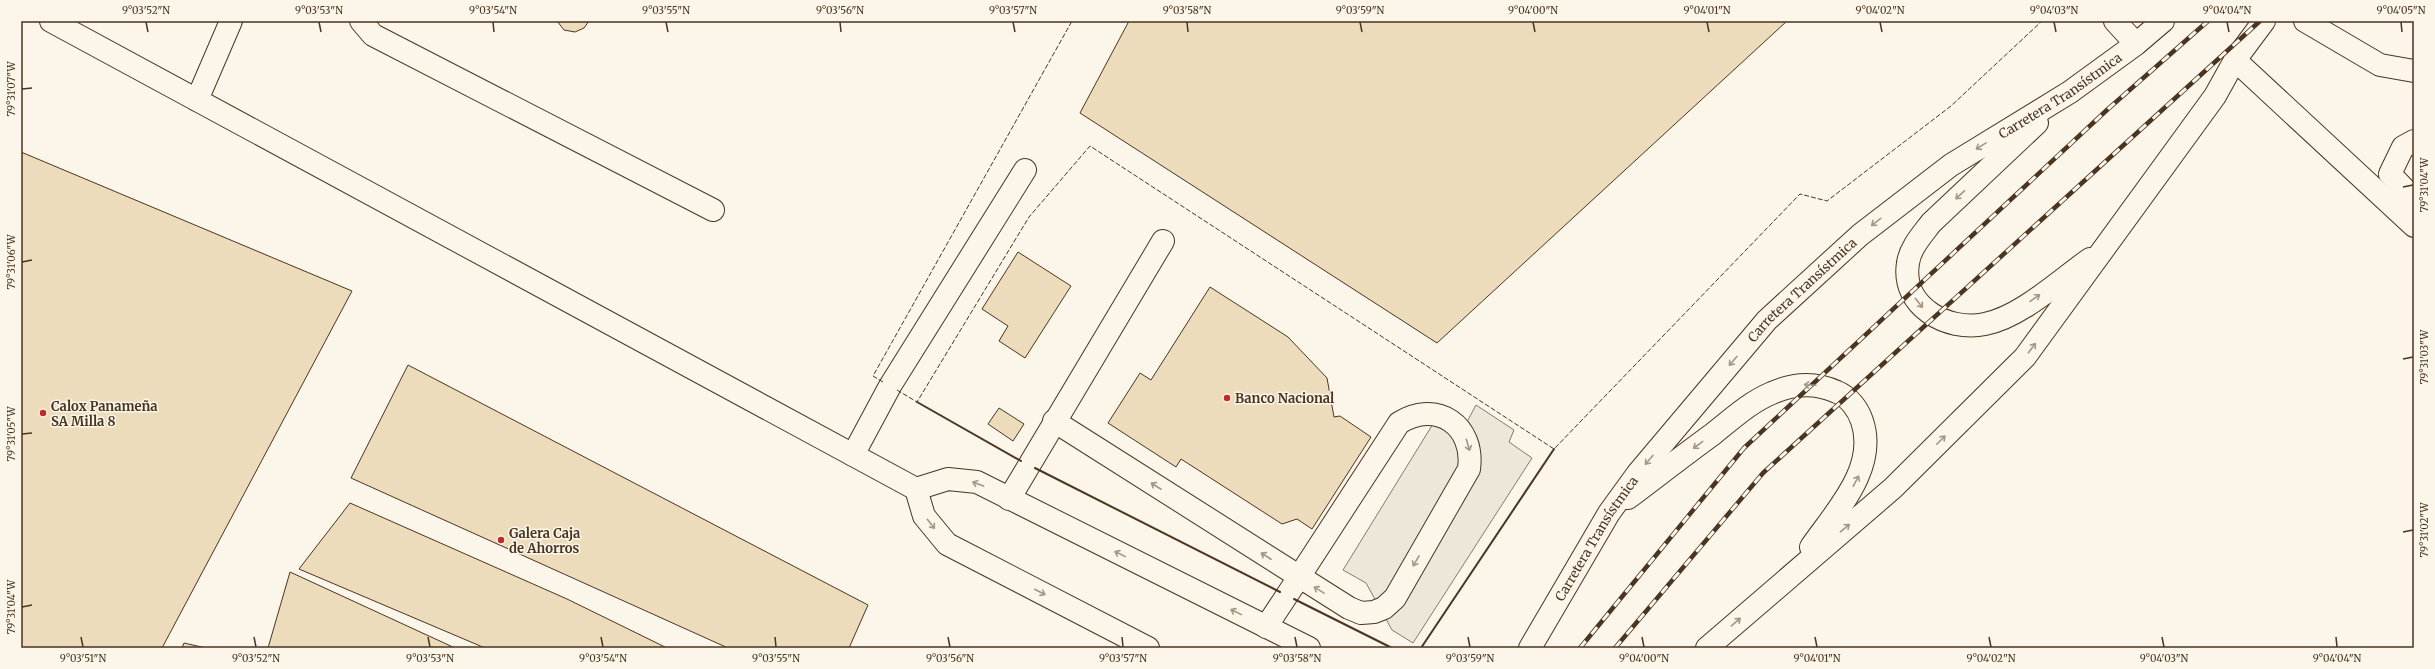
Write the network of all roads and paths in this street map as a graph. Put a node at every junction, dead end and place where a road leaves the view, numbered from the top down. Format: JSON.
{"nodes":[{"id":1,"x":51,"y":21,"type":"edge"},
{"id":2,"x":231,"y":21,"type":"edge"},
{"id":3,"x":361,"y":21,"type":"edge"},
{"id":4,"x":2115,"y":21,"type":"edge"},
{"id":5,"x":2163,"y":21,"type":"edge"},
{"id":6,"x":2264,"y":21,"type":"edge"},
{"id":7,"x":2305,"y":21,"type":"edge"},
{"id":8,"x":2136,"y":44,"type":"junction"},
{"id":9,"x":2235,"y":60,"type":"junction"},
{"id":10,"x":2414,"y":71,"type":"edge"},
{"id":11,"x":2070,"y":92,"type":"junction"},
{"id":12,"x":198,"y":100,"type":"junction"},
{"id":13,"x":2414,"y":141,"type":"edge"},
{"id":14,"x":1025,"y":170,"type":"dead end"},
{"id":15,"x":2414,"y":199,"type":"edge"},
{"id":16,"x":713,"y":210,"type":"dead end"},
{"id":17,"x":2414,"y":226,"type":"edge"},
{"id":18,"x":1163,"y":241,"type":"dead end"},
{"id":19,"x":2107,"y":247,"type":"junction"},
{"id":20,"x":1054,"y":421,"type":"junction"},
{"id":21,"x":852,"y":454,"type":"junction"},
{"id":22,"x":916,"y":489,"type":"junction"},
{"id":23,"x":1009,"y":499,"type":"junction"},
{"id":24,"x":1609,"y":513,"type":"junction"},
{"id":25,"x":1794,"y":571,"type":"junction"},
{"id":26,"x":1299,"y":577,"type":"junction"},
{"id":27,"x":1266,"y":627,"type":"junction"},
{"id":28,"x":1148,"y":648,"type":"edge"},
{"id":29,"x":1309,"y":648,"type":"edge"},
{"id":30,"x":1530,"y":648,"type":"edge"},
{"id":31,"x":1707,"y":648,"type":"edge"}],
"edges":[{"from":1,"to":12,"type":"main road"},
{"from":2,"to":12,"type":"main road"},
{"from":3,"to":16,"type":"main road"},
{"from":4,"to":8,"type":"main road"},
{"from":5,"to":8,"type":"main road","name":"Carretera Transístmica"},
{"from":6,"to":9,"type":"main road"},
{"from":7,"to":10,"type":"main road"},
{"from":8,"to":11,"type":"main road","name":"Carretera Transístmica"},
{"from":9,"to":17,"type":"main road"},
{"from":9,"to":19,"type":"main road"},
{"from":11,"to":19,"type":"main road","one_way":true},
{"from":11,"to":24,"type":"main road","name":"Carretera Transístmica","one_way":true},
{"from":12,"to":21,"type":"main road"},
{"from":13,"to":15,"type":"main road"},
{"from":14,"to":21,"type":"main road"},
{"from":18,"to":20,"type":"main road"},
{"from":25,"to":19,"type":"main road","one_way":true},
{"from":20,"to":23,"type":"main road"},
{"from":26,"to":20,"type":"main road","one_way":true},
{"from":21,"to":22,"type":"main road"},
{"from":23,"to":22,"type":"main road","one_way":true},
{"from":22,"to":28,"type":"main road","one_way":true},
{"from":27,"to":23,"type":"main road","one_way":true},
{"from":25,"to":24,"type":"main road","one_way":true},
{"from":24,"to":30,"type":"main road","name":"Carretera Transístmica"},
{"from":31,"to":25,"type":"main road","one_way":true},
{"from":26,"to":26,"type":"main road","one_way":true},
{"from":26,"to":27,"type":"main road"},
{"from":27,"to":29,"type":"main road"}]}
